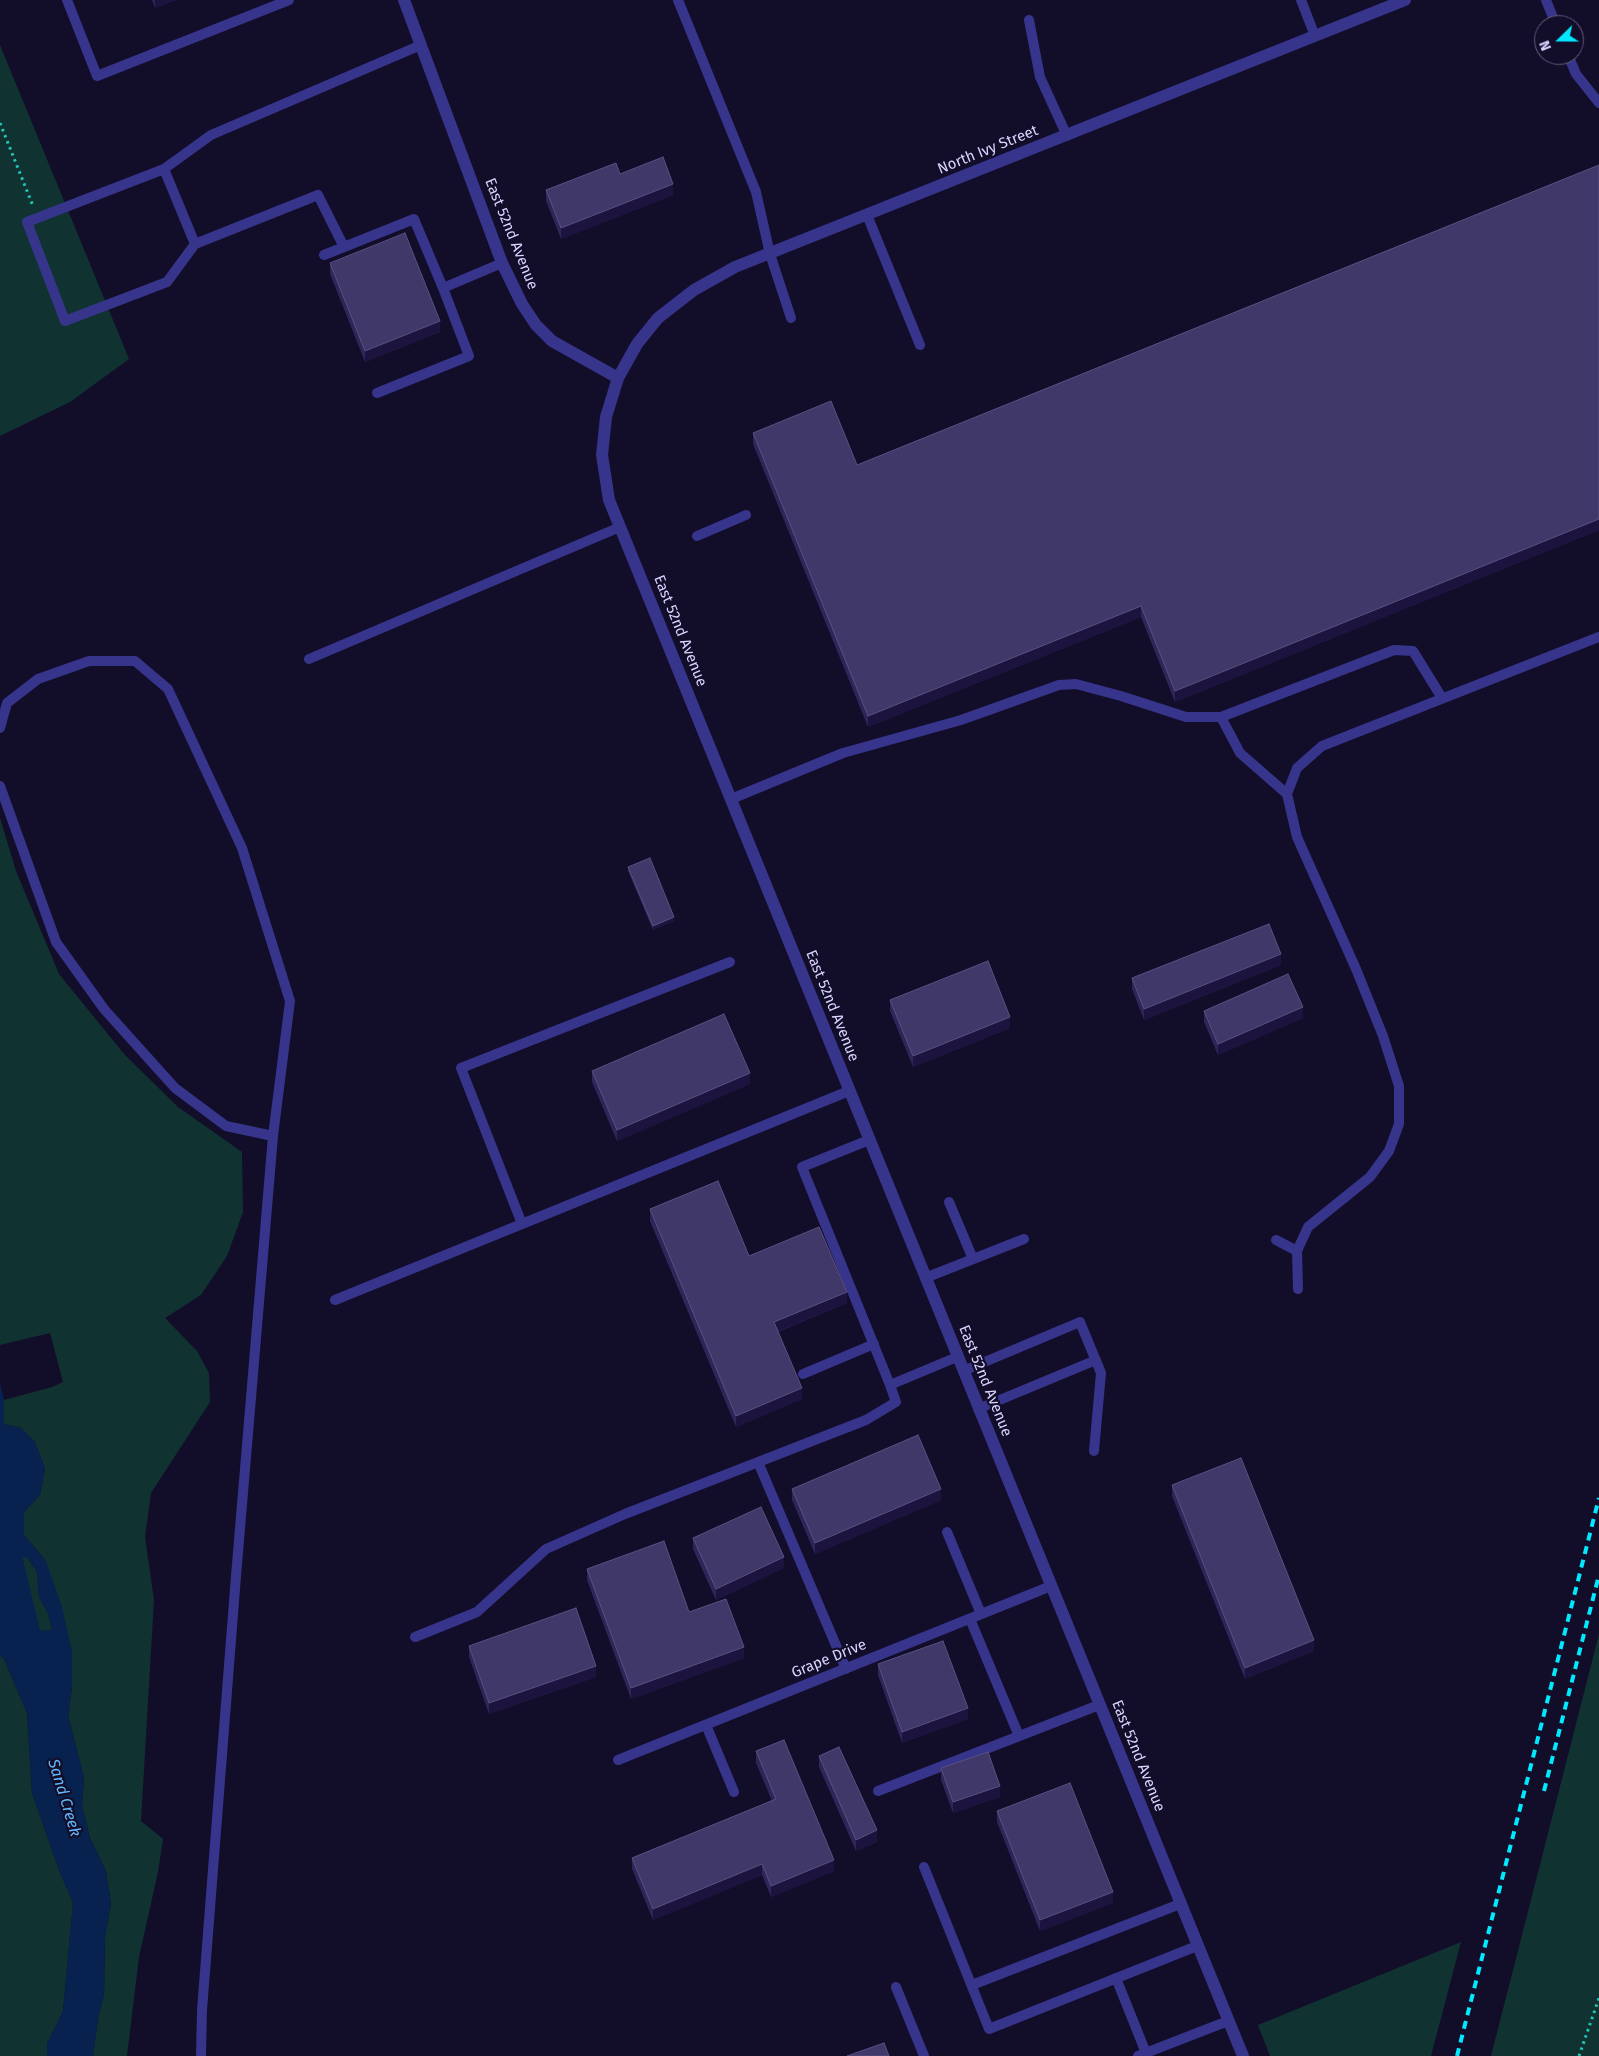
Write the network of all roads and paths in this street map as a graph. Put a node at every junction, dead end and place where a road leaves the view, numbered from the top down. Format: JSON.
{"nodes":[{"id":1,"x":67,"y":0,"type":"edge"},
{"id":2,"x":289,"y":0,"type":"edge"},
{"id":3,"x":404,"y":0,"type":"edge"},
{"id":4,"x":678,"y":0,"type":"edge"},
{"id":5,"x":1301,"y":0,"type":"edge"},
{"id":6,"x":1405,"y":0,"type":"edge"},
{"id":7,"x":1546,"y":0,"type":"edge"},
{"id":8,"x":1552,"y":15,"type":"edge"},
{"id":9,"x":1029,"y":20,"type":"dead end"},
{"id":10,"x":1315,"y":36,"type":"junction"},
{"id":11,"x":421,"y":45,"type":"junction"},
{"id":12,"x":1572,"y":65,"type":"edge"},
{"id":13,"x":1599,"y":103,"type":"edge"},
{"id":14,"x":0,"y":123,"type":"edge"},
{"id":15,"x":1067,"y":136,"type":"junction"},
{"id":16,"x":164,"y":169,"type":"junction"},
{"id":17,"x":867,"y":215,"type":"junction"},
{"id":18,"x":38,"y":218,"type":"junction"},
{"id":19,"x":194,"y":244,"type":"junction"},
{"id":20,"x":344,"y":247,"type":"junction"},
{"id":21,"x":770,"y":254,"type":"junction"},
{"id":22,"x":324,"y":255,"type":"dead end"},
{"id":23,"x":502,"y":263,"type":"junction"},
{"id":24,"x":443,"y":288,"type":"junction"},
{"id":25,"x":791,"y":318,"type":"dead end"},
{"id":26,"x":920,"y":345,"type":"dead end"},
{"id":27,"x":618,"y":378,"type":"junction"},
{"id":28,"x":377,"y":393,"type":"dead end"},
{"id":29,"x":746,"y":515,"type":"dead end"},
{"id":30,"x":620,"y":527,"type":"junction"},
{"id":31,"x":697,"y":536,"type":"dead end"},
{"id":32,"x":1599,"y":637,"type":"edge"},
{"id":33,"x":309,"y":659,"type":"dead end"},
{"id":34,"x":1442,"y":698,"type":"junction"},
{"id":35,"x":1222,"y":717,"type":"junction"},
{"id":36,"x":0,"y":728,"type":"edge"},
{"id":37,"x":0,"y":786,"type":"edge"},
{"id":38,"x":1287,"y":794,"type":"junction"},
{"id":39,"x":731,"y":799,"type":"junction"},
{"id":40,"x":730,"y":962,"type":"dead end"},
{"id":41,"x":849,"y":1091,"type":"junction"},
{"id":42,"x":273,"y":1136,"type":"junction"},
{"id":43,"x":869,"y":1140,"type":"junction"},
{"id":44,"x":949,"y":1202,"type":"dead end"},
{"id":45,"x":522,"y":1224,"type":"junction"},
{"id":46,"x":1024,"y":1239,"type":"dead end"},
{"id":47,"x":1276,"y":1240,"type":"dead end"},
{"id":48,"x":1297,"y":1251,"type":"junction"},
{"id":49,"x":973,"y":1259,"type":"junction"},
{"id":50,"x":925,"y":1278,"type":"junction"},
{"id":51,"x":1298,"y":1289,"type":"dead end"},
{"id":52,"x":334,"y":1300,"type":"dead end"},
{"id":53,"x":874,"y":1344,"type":"junction"},
{"id":54,"x":957,"y":1358,"type":"junction"},
{"id":55,"x":1096,"y":1360,"type":"junction"},
{"id":56,"x":963,"y":1372,"type":"junction"},
{"id":57,"x":804,"y":1374,"type":"dead end"},
{"id":58,"x":890,"y":1385,"type":"junction"},
{"id":59,"x":978,"y":1409,"type":"junction"},
{"id":60,"x":1094,"y":1452,"type":"dead end"},
{"id":61,"x":758,"y":1462,"type":"junction"},
{"id":62,"x":947,"y":1532,"type":"dead end"},
{"id":63,"x":1051,"y":1586,"type":"junction"},
{"id":64,"x":981,"y":1614,"type":"junction"},
{"id":65,"x":970,"y":1619,"type":"junction"},
{"id":66,"x":415,"y":1637,"type":"dead end"},
{"id":67,"x":846,"y":1669,"type":"junction"},
{"id":68,"x":1099,"y":1705,"type":"junction"},
{"id":69,"x":706,"y":1725,"type":"junction"},
{"id":70,"x":1018,"y":1736,"type":"junction"},
{"id":71,"x":618,"y":1760,"type":"dead end"},
{"id":72,"x":734,"y":1792,"type":"dead end"},
{"id":73,"x":878,"y":1792,"type":"dead end"},
{"id":74,"x":924,"y":1867,"type":"dead end"},
{"id":75,"x":1180,"y":1904,"type":"junction"},
{"id":76,"x":1197,"y":1946,"type":"junction"},
{"id":77,"x":1116,"y":1978,"type":"junction"},
{"id":78,"x":972,"y":1985,"type":"junction"},
{"id":79,"x":896,"y":1987,"type":"dead end"},
{"id":80,"x":1599,"y":1998,"type":"edge"},
{"id":81,"x":1228,"y":2021,"type":"junction"},
{"id":82,"x":1142,"y":2054,"type":"edge"},
{"id":83,"x":201,"y":2056,"type":"edge"},
{"id":84,"x":924,"y":2056,"type":"edge"},
{"id":85,"x":1243,"y":2056,"type":"edge"},
{"id":86,"x":1579,"y":2056,"type":"edge"}],
"edges":[{"from":1,"to":2,"type":"lane"},
{"from":3,"to":11,"type":"street","name":"East 52nd Avenue"},
{"from":4,"to":21,"type":"lane"},
{"from":5,"to":10,"type":"lane"},
{"from":6,"to":10,"type":"street","name":"North Ivy Street"},
{"from":7,"to":8,"type":"lane"},
{"from":9,"to":15,"type":"lane"},
{"from":10,"to":15,"type":"street","name":"North Ivy Street"},
{"from":11,"to":16,"type":"lane"},
{"from":11,"to":23,"type":"street","name":"East 52nd Avenue"},
{"from":12,"to":13,"type":"lane"},
{"from":14,"to":18,"type":"path"},
{"from":15,"to":17,"type":"street","name":"North Ivy Street"},
{"from":16,"to":18,"type":"lane"},
{"from":16,"to":19,"type":"lane"},
{"from":17,"to":21,"type":"street","name":"North Ivy Street"},
{"from":17,"to":26,"type":"lane"},
{"from":18,"to":19,"type":"lane"},
{"from":19,"to":20,"type":"lane"},
{"from":20,"to":22,"type":"lane"},
{"from":20,"to":24,"type":"lane"},
{"from":21,"to":25,"type":"lane"},
{"from":21,"to":27,"type":"street","name":"North Ivy Street"},
{"from":23,"to":24,"type":"lane"},
{"from":23,"to":27,"type":"street","name":"East 52nd Avenue"},
{"from":24,"to":28,"type":"lane"},
{"from":27,"to":30,"type":"street","name":"East 52nd Avenue"},
{"from":29,"to":31,"type":"lane"},
{"from":30,"to":33,"type":"lane"},
{"from":30,"to":39,"type":"street","name":"East 52nd Avenue"},
{"from":32,"to":34,"type":"lane"},
{"from":34,"to":35,"type":"lane"},
{"from":34,"to":38,"type":"lane"},
{"from":35,"to":38,"type":"lane"},
{"from":35,"to":39,"type":"lane"},
{"from":36,"to":42,"type":"lane"},
{"from":37,"to":42,"type":"lane"},
{"from":38,"to":48,"type":"lane"},
{"from":39,"to":41,"type":"street","name":"East 52nd Avenue"},
{"from":40,"to":45,"type":"lane"},
{"from":41,"to":43,"type":"street","name":"East 52nd Avenue"},
{"from":41,"to":45,"type":"lane"},
{"from":42,"to":83,"type":"lane"},
{"from":43,"to":50,"type":"street","name":"East 52nd Avenue"},
{"from":43,"to":53,"type":"lane"},
{"from":44,"to":49,"type":"lane"},
{"from":45,"to":52,"type":"lane"},
{"from":46,"to":49,"type":"lane"},
{"from":47,"to":48,"type":"lane"},
{"from":48,"to":51,"type":"lane"},
{"from":49,"to":50,"type":"lane"},
{"from":50,"to":54,"type":"street","name":"East 52nd Avenue"},
{"from":53,"to":57,"type":"lane"},
{"from":53,"to":58,"type":"lane"},
{"from":54,"to":56,"type":"street","name":"East 52nd Avenue"},
{"from":54,"to":58,"type":"lane"},
{"from":55,"to":56,"type":"lane"},
{"from":55,"to":59,"type":"lane"},
{"from":55,"to":60,"type":"lane"},
{"from":56,"to":59,"type":"street","name":"East 52nd Avenue"},
{"from":58,"to":61,"type":"lane"},
{"from":59,"to":63,"type":"street","name":"East 52nd Avenue"},
{"from":61,"to":66,"type":"lane"},
{"from":61,"to":67,"type":"lane"},
{"from":62,"to":64,"type":"lane"},
{"from":63,"to":64,"type":"lane","name":"Grape Drive"},
{"from":63,"to":68,"type":"street","name":"East 52nd Avenue"},
{"from":64,"to":65,"type":"lane","name":"Grape Drive"},
{"from":65,"to":67,"type":"lane","name":"Grape Drive"},
{"from":65,"to":70,"type":"lane"},
{"from":67,"to":69,"type":"lane","name":"Grape Drive"},
{"from":68,"to":70,"type":"lane"},
{"from":68,"to":75,"type":"street","name":"East 52nd Avenue"},
{"from":69,"to":71,"type":"lane","name":"Grape Drive"},
{"from":69,"to":72,"type":"lane"},
{"from":70,"to":73,"type":"lane"},
{"from":74,"to":78,"type":"lane"},
{"from":75,"to":76,"type":"street","name":"East 52nd Avenue"},
{"from":75,"to":78,"type":"lane"},
{"from":76,"to":77,"type":"lane"},
{"from":76,"to":81,"type":"street","name":"East 52nd Avenue"},
{"from":77,"to":78,"type":"lane"},
{"from":77,"to":82,"type":"lane"},
{"from":79,"to":84,"type":"lane"},
{"from":80,"to":86,"type":"path"},
{"from":81,"to":82,"type":"lane"},
{"from":81,"to":85,"type":"street","name":"East 52nd Avenue"}]}
